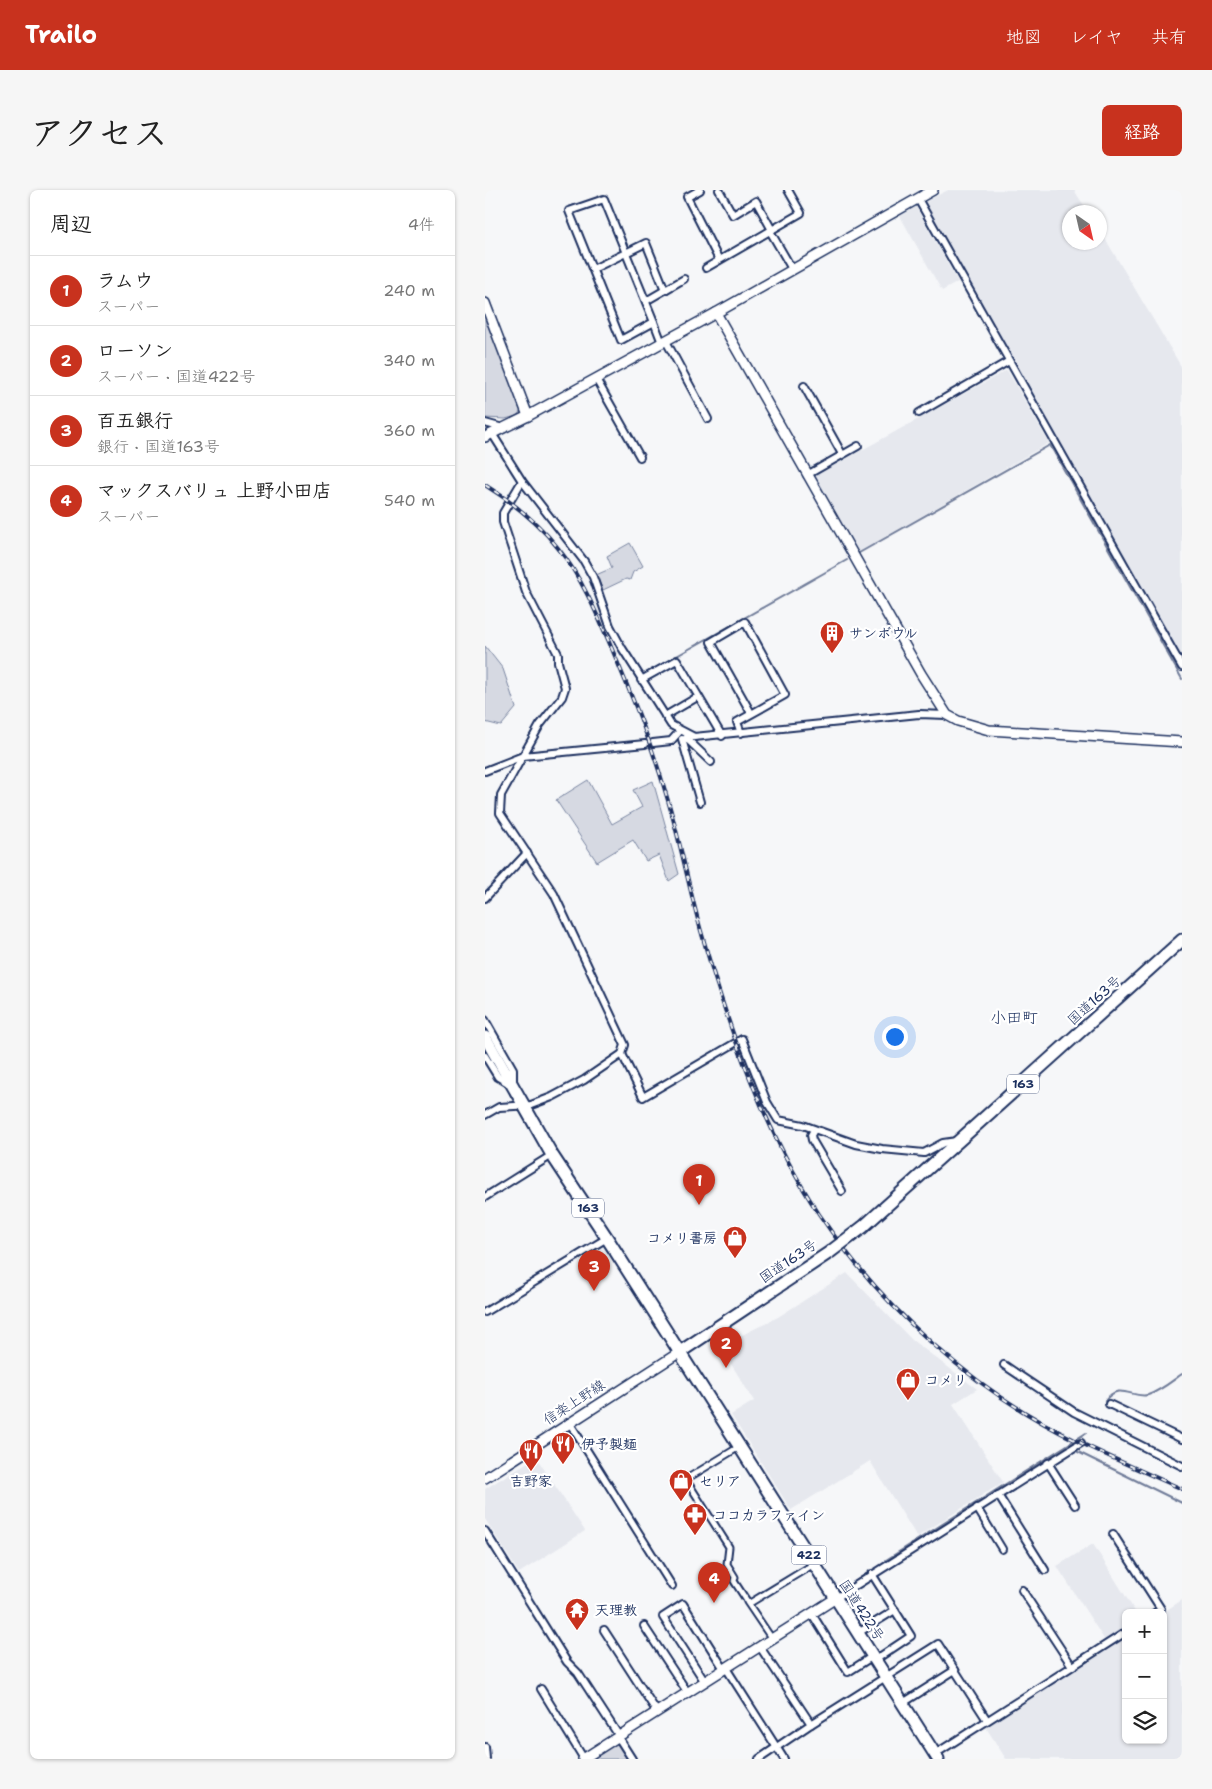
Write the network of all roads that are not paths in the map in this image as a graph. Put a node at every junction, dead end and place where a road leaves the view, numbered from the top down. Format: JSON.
{"nodes":[{"id":1,"x":700,"y":190,"type":"edge"},
{"id":2,"x":719,"y":190,"type":"edge"},
{"id":3,"x":788,"y":190,"type":"edge"},
{"id":4,"x":933,"y":190,"type":"edge"},
{"id":5,"x":918,"y":198,"type":"junction"},
{"id":6,"x":771,"y":231,"type":"junction"},
{"id":7,"x":626,"y":253,"type":"junction"},
{"id":8,"x":719,"y":260,"type":"junction"},
{"id":9,"x":706,"y":268,"type":"dead end"},
{"id":10,"x":593,"y":269,"type":"junction"},
{"id":11,"x":792,"y":270,"type":"junction"},
{"id":12,"x":684,"y":279,"type":"dead end"},
{"id":13,"x":665,"y":290,"type":"junction"},
{"id":14,"x":646,"y":301,"type":"junction"},
{"id":15,"x":485,"y":304,"type":"edge"},
{"id":16,"x":716,"y":313,"type":"junction"},
{"id":17,"x":654,"y":322,"type":"junction"},
{"id":18,"x":664,"y":342,"type":"junction"},
{"id":19,"x":1009,"y":361,"type":"junction"},
{"id":20,"x":596,"y":379,"type":"junction"},
{"id":21,"x":804,"y":386,"type":"dead end"},
{"id":22,"x":919,"y":412,"type":"dead end"},
{"id":23,"x":528,"y":416,"type":"junction"},
{"id":24,"x":708,"y":419,"type":"dead end"},
{"id":25,"x":485,"y":423,"type":"edge"},
{"id":26,"x":503,"y":428,"type":"junction"},
{"id":27,"x":489,"y":436,"type":"edge"},
{"id":28,"x":858,"y":446,"type":"dead end"},
{"id":29,"x":843,"y":454,"type":"junction"},
{"id":30,"x":639,"y":457,"type":"dead end"},
{"id":31,"x":807,"y":475,"type":"junction"},
{"id":32,"x":522,"y":481,"type":"junction"},
{"id":33,"x":1182,"y":667,"type":"edge"},
{"id":34,"x":641,"y":680,"type":"junction"},
{"id":35,"x":694,"y":699,"type":"dead end"},
{"id":36,"x":751,"y":714,"type":"junction"},
{"id":37,"x":947,"y":715,"type":"junction"},
{"id":38,"x":665,"y":716,"type":"junction"},
{"id":39,"x":680,"y":731,"type":"junction"},
{"id":40,"x":741,"y":733,"type":"junction"},
{"id":41,"x":722,"y":736,"type":"junction"},
{"id":42,"x":694,"y":737,"type":"junction"},
{"id":43,"x":684,"y":739,"type":"junction"},
{"id":44,"x":671,"y":741,"type":"junction"},
{"id":45,"x":1182,"y":742,"type":"edge"},
{"id":46,"x":653,"y":743,"type":"dead end"},
{"id":47,"x":645,"y":744,"type":"dead end"},
{"id":48,"x":523,"y":756,"type":"junction"},
{"id":49,"x":711,"y":762,"type":"dead end"},
{"id":50,"x":485,"y":770,"type":"edge"},
{"id":51,"x":700,"y":802,"type":"dead end"},
{"id":52,"x":527,"y":854,"type":"junction"},
{"id":53,"x":485,"y":898,"type":"edge"},
{"id":54,"x":1182,"y":940,"type":"edge"},
{"id":55,"x":485,"y":1020,"type":"edge"},
{"id":56,"x":485,"y":1037,"type":"edge"},
{"id":57,"x":622,"y":1054,"type":"junction"},
{"id":58,"x":485,"y":1056,"type":"edge"},
{"id":59,"x":513,"y":1086,"type":"junction"},
{"id":60,"x":523,"y":1106,"type":"junction"},
{"id":61,"x":485,"y":1115,"type":"edge"},
{"id":62,"x":814,"y":1130,"type":"junction"},
{"id":63,"x":960,"y":1142,"type":"junction"},
{"id":64,"x":552,"y":1155,"type":"junction"},
{"id":65,"x":485,"y":1187,"type":"edge"},
{"id":66,"x":843,"y":1192,"type":"dead end"},
{"id":67,"x":487,"y":1196,"type":"edge"},
{"id":68,"x":607,"y":1238,"type":"junction"},
{"id":69,"x":485,"y":1312,"type":"edge"},
{"id":70,"x":679,"y":1352,"type":"junction"},
{"id":71,"x":1004,"y":1365,"type":"dead end"},
{"id":72,"x":1109,"y":1404,"type":"dead end"},
{"id":73,"x":569,"y":1422,"type":"junction"},
{"id":74,"x":1182,"y":1439,"type":"edge"},
{"id":75,"x":1081,"y":1443,"type":"dead end"},
{"id":76,"x":740,"y":1447,"type":"junction"},
{"id":77,"x":1048,"y":1463,"type":"junction"},
{"id":78,"x":1182,"y":1466,"type":"edge"},
{"id":79,"x":485,"y":1478,"type":"edge"},
{"id":80,"x":998,"y":1495,"type":"junction"},
{"id":81,"x":1075,"y":1505,"type":"dead end"},
{"id":82,"x":977,"y":1508,"type":"junction"},
{"id":83,"x":485,"y":1531,"type":"edge"},
{"id":84,"x":1113,"y":1534,"type":"dead end"},
{"id":85,"x":1002,"y":1549,"type":"dead end"},
{"id":86,"x":814,"y":1563,"type":"junction"},
{"id":87,"x":1045,"y":1570,"type":"dead end"},
{"id":88,"x":872,"y":1574,"type":"junction"},
{"id":89,"x":672,"y":1586,"type":"dead end"},
{"id":90,"x":1022,"y":1590,"type":"dead end"},
{"id":91,"x":836,"y":1598,"type":"junction"},
{"id":92,"x":747,"y":1601,"type":"junction"},
{"id":93,"x":1161,"y":1609,"type":"edge"},
{"id":94,"x":895,"y":1610,"type":"junction"},
{"id":95,"x":812,"y":1614,"type":"junction"},
{"id":96,"x":645,"y":1626,"type":"dead end"},
{"id":97,"x":604,"y":1630,"type":"dead end"},
{"id":98,"x":858,"y":1633,"type":"junction"},
{"id":99,"x":1122,"y":1635,"type":"edge"},
{"id":100,"x":772,"y":1640,"type":"junction"},
{"id":101,"x":760,"y":1647,"type":"junction"},
{"id":102,"x":874,"y":1658,"type":"junction"},
{"id":103,"x":1072,"y":1666,"type":"junction"},
{"id":104,"x":725,"y":1669,"type":"junction"},
{"id":105,"x":955,"y":1670,"type":"junction"},
{"id":106,"x":886,"y":1676,"type":"junction"},
{"id":107,"x":705,"y":1682,"type":"junction"},
{"id":108,"x":541,"y":1689,"type":"dead end"},
{"id":109,"x":687,"y":1693,"type":"junction"},
{"id":110,"x":903,"y":1703,"type":"junction"},
{"id":111,"x":657,"y":1712,"type":"junction"},
{"id":112,"x":987,"y":1720,"type":"junction"},
{"id":113,"x":811,"y":1724,"type":"junction"},
{"id":114,"x":619,"y":1736,"type":"junction"},
{"id":115,"x":485,"y":1747,"type":"edge"},
{"id":116,"x":777,"y":1748,"type":"junction"},
{"id":117,"x":936,"y":1756,"type":"edge"},
{"id":118,"x":486,"y":1759,"type":"edge"},
{"id":119,"x":583,"y":1759,"type":"edge"},
{"id":120,"x":632,"y":1759,"type":"edge"},
{"id":121,"x":759,"y":1759,"type":"edge"},
{"id":122,"x":784,"y":1759,"type":"edge"}],
"edges":[{"from":1,"to":8,"type":"street"},
{"from":2,"to":6,"type":"street"},
{"from":3,"to":6,"type":"street"},
{"from":4,"to":5,"type":"street"},
{"from":5,"to":11,"type":"street"},
{"from":5,"to":19,"type":"street"},
{"from":6,"to":8,"type":"street"},
{"from":6,"to":11,"type":"street"},
{"from":7,"to":10,"type":"street"},
{"from":7,"to":10,"type":"street"},
{"from":7,"to":13,"type":"street"},
{"from":7,"to":14,"type":"street"},
{"from":8,"to":9,"type":"street"},
{"from":10,"to":17,"type":"street"},
{"from":11,"to":16,"type":"street"},
{"from":12,"to":13,"type":"street"},
{"from":13,"to":14,"type":"street"},
{"from":14,"to":17,"type":"street"},
{"from":15,"to":23,"type":"street"},
{"from":16,"to":18,"type":"street"},
{"from":16,"to":31,"type":"street"},
{"from":17,"to":18,"type":"street"},
{"from":18,"to":20,"type":"street"},
{"from":18,"to":24,"type":"street"},
{"from":19,"to":22,"type":"street"},
{"from":19,"to":33,"type":"street"},
{"from":20,"to":23,"type":"street"},
{"from":20,"to":30,"type":"street"},
{"from":21,"to":29,"type":"street"},
{"from":23,"to":26,"type":"street"},
{"from":25,"to":26,"type":"street"},
{"from":26,"to":27,"type":"street"},
{"from":27,"to":32,"type":"street"},
{"from":28,"to":29,"type":"street"},
{"from":29,"to":31,"type":"street"},
{"from":31,"to":37,"type":"street"},
{"from":32,"to":34,"type":"street"},
{"from":32,"to":48,"type":"street"},
{"from":34,"to":38,"type":"street"},
{"from":34,"to":41,"type":"street"},
{"from":35,"to":38,"type":"street"},
{"from":36,"to":36,"type":"street"},
{"from":36,"to":40,"type":"street"},
{"from":37,"to":40,"type":"street"},
{"from":37,"to":45,"type":"street"},
{"from":38,"to":39,"type":"street"},
{"from":39,"to":42,"type":"street"},
{"from":39,"to":44,"type":"street"},
{"from":40,"to":41,"type":"street"},
{"from":41,"to":42,"type":"street"},
{"from":42,"to":43,"type":"street"},
{"from":43,"to":44,"type":"street"},
{"from":43,"to":49,"type":"street"},
{"from":43,"to":51,"type":"street"},
{"from":44,"to":46,"type":"street"},
{"from":47,"to":48,"type":"street"},
{"from":48,"to":50,"type":"street"},
{"from":48,"to":52,"type":"street"},
{"from":52,"to":53,"type":"street"},
{"from":52,"to":57,"type":"street"},
{"from":54,"to":63,"type":"highway","name":"国道163号","number":"163"},
{"from":55,"to":59,"type":"street"},
{"from":56,"to":59,"type":"highway","number":"163"},
{"from":57,"to":60,"type":"street"},
{"from":57,"to":62,"type":"street"},
{"from":58,"to":59,"type":"street"},
{"from":59,"to":60,"type":"highway","number":"163"},
{"from":60,"to":61,"type":"street"},
{"from":60,"to":64,"type":"highway","number":"163"},
{"from":62,"to":63,"type":"street"},
{"from":62,"to":66,"type":"street"},
{"from":63,"to":70,"type":"highway","name":"国道163号","number":"163","bridge":true},
{"from":64,"to":67,"type":"street"},
{"from":64,"to":68,"type":"highway","number":"163"},
{"from":65,"to":67,"type":"street"},
{"from":68,"to":69,"type":"street"},
{"from":68,"to":70,"type":"highway","number":"163"},
{"from":70,"to":73,"type":"street","name":"信楽上野線"},
{"from":70,"to":76,"type":"highway","name":"国道422号","number":"422"},
{"from":71,"to":78,"type":"street"},
{"from":72,"to":74,"type":"street"},
{"from":73,"to":79,"type":"street","name":"信楽上野線"},
{"from":73,"to":89,"type":"street"},
{"from":75,"to":77,"type":"street"},
{"from":76,"to":86,"type":"highway","name":"国道422号","number":"422"},
{"from":76,"to":92,"type":"street"},
{"from":77,"to":80,"type":"street"},
{"from":77,"to":81,"type":"street"},
{"from":80,"to":82,"type":"street"},
{"from":80,"to":87,"type":"street"},
{"from":82,"to":85,"type":"street"},
{"from":82,"to":88,"type":"street"},
{"from":83,"to":114,"type":"street"},
{"from":84,"to":93,"type":"street"},
{"from":86,"to":91,"type":"highway","name":"国道422号","number":"422"},
{"from":86,"to":92,"type":"street"},
{"from":88,"to":91,"type":"street"},
{"from":88,"to":94,"type":"street"},
{"from":90,"to":103,"type":"street"},
{"from":91,"to":95,"type":"street"},
{"from":91,"to":98,"type":"highway","name":"国道422号","number":"422"},
{"from":92,"to":100,"type":"street"},
{"from":94,"to":98,"type":"street"},
{"from":94,"to":102,"type":"street"},
{"from":95,"to":100,"type":"street"},
{"from":95,"to":102,"type":"street"},
{"from":96,"to":109,"type":"street"},
{"from":97,"to":111,"type":"street"},
{"from":98,"to":102,"type":"highway","name":"国道422号","number":"422"},
{"from":99,"to":103,"type":"street"},
{"from":100,"to":101,"type":"street"},
{"from":101,"to":104,"type":"street"},
{"from":101,"to":113,"type":"street"},
{"from":102,"to":106,"type":"highway","name":"国道422号","number":"422"},
{"from":103,"to":112,"type":"street"},
{"from":104,"to":107,"type":"street"},
{"from":104,"to":107,"type":"street"},
{"from":104,"to":116,"type":"street"},
{"from":105,"to":106,"type":"street"},
{"from":105,"to":110,"type":"street"},
{"from":105,"to":112,"type":"street"},
{"from":106,"to":110,"type":"highway","name":"国道422号","number":"422"},
{"from":106,"to":113,"type":"street"},
{"from":107,"to":109,"type":"street"},
{"from":108,"to":119,"type":"street"},
{"from":109,"to":111,"type":"street"},
{"from":110,"to":117,"type":"highway","name":"国道422号","number":"422"},
{"from":111,"to":114,"type":"street"},
{"from":112,"to":117,"type":"street"},
{"from":113,"to":116,"type":"street"},
{"from":114,"to":119,"type":"street"},
{"from":114,"to":120,"type":"street"},
{"from":115,"to":118,"type":"street"},
{"from":116,"to":121,"type":"street"},
{"from":116,"to":122,"type":"street"}]}
